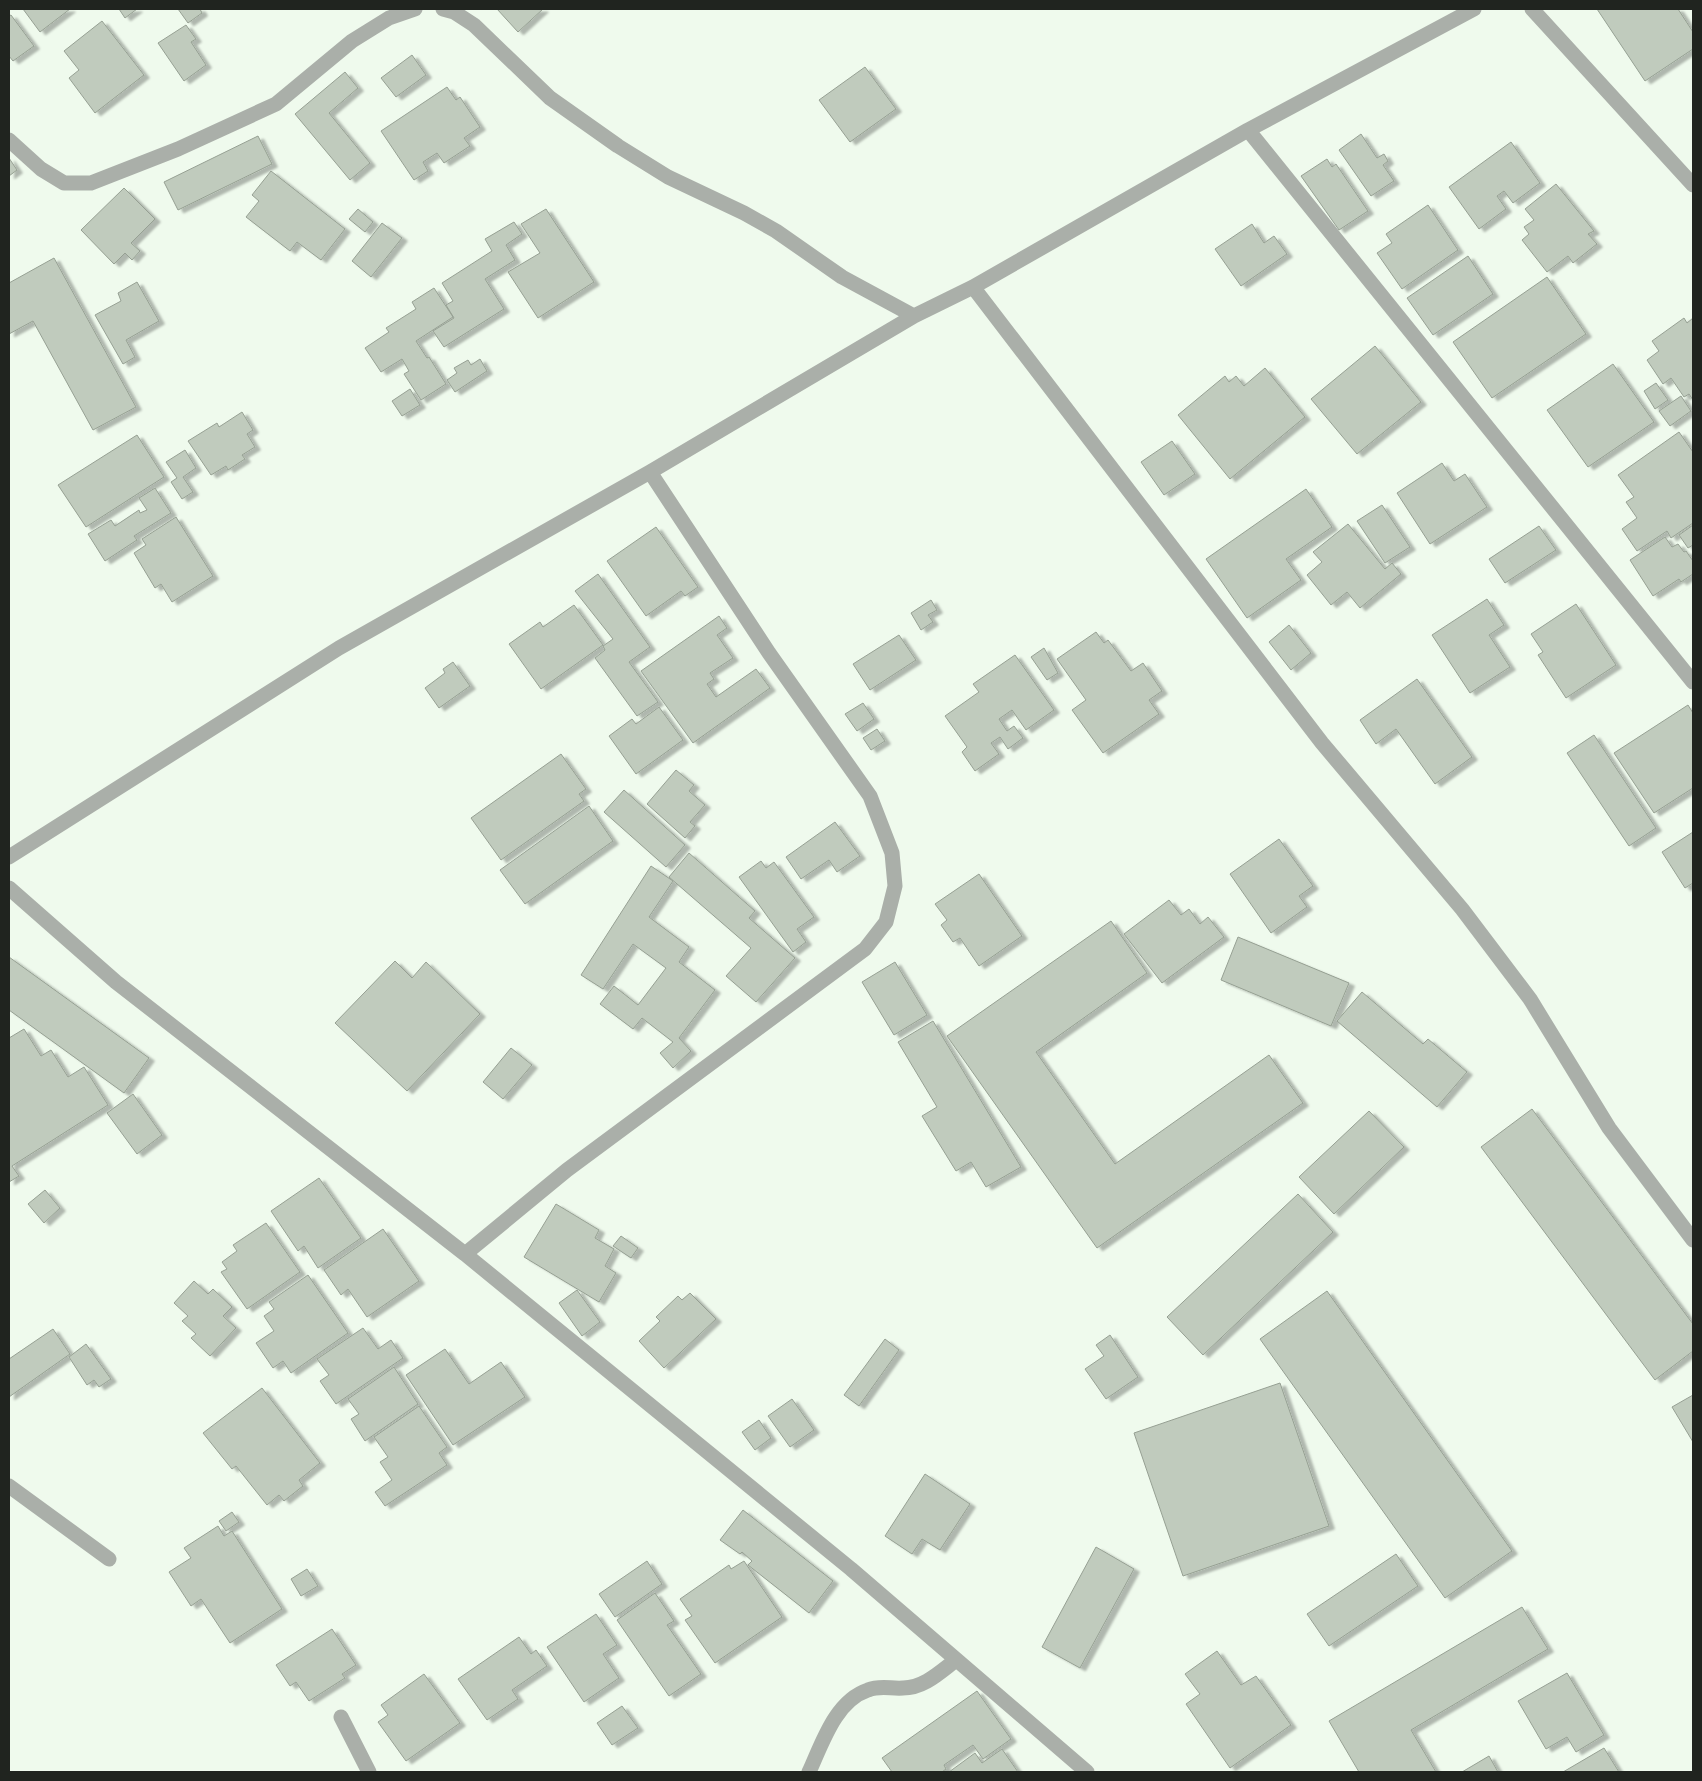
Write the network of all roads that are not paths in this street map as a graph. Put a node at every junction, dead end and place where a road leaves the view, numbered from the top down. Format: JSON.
{"nodes":[{"id":1,"x":415,"y":9,"type":"edge"},
{"id":2,"x":443,"y":9,"type":"edge"},
{"id":3,"x":1474,"y":9,"type":"edge"},
{"id":4,"x":1532,"y":9,"type":"edge"},
{"id":5,"x":1248,"y":130,"type":"junction"},
{"id":6,"x":9,"y":140,"type":"edge"},
{"id":7,"x":1693,"y":186,"type":"edge"},
{"id":8,"x":973,"y":287,"type":"junction"},
{"id":9,"x":914,"y":316,"type":"junction"},
{"id":10,"x":650,"y":472,"type":"junction"},
{"id":11,"x":1693,"y":682,"type":"edge"},
{"id":12,"x":9,"y":857,"type":"edge"},
{"id":13,"x":9,"y":888,"type":"edge"},
{"id":14,"x":1693,"y":1240,"type":"edge"},
{"id":15,"x":465,"y":1254,"type":"junction"},
{"id":16,"x":9,"y":1486,"type":"edge"},
{"id":17,"x":109,"y":1559,"type":"dead end"},
{"id":18,"x":956,"y":1660,"type":"junction"},
{"id":19,"x":341,"y":1717,"type":"dead end"},
{"id":20,"x":369,"y":1772,"type":"edge"},
{"id":21,"x":809,"y":1772,"type":"edge"},
{"id":22,"x":1087,"y":1772,"type":"edge"}],
"edges":[{"from":1,"to":6,"type":"street"},
{"from":2,"to":9,"type":"street"},
{"from":3,"to":5,"type":"street"},
{"from":4,"to":7,"type":"street"},
{"from":5,"to":8,"type":"street"},
{"from":5,"to":11,"type":"street"},
{"from":8,"to":9,"type":"street"},
{"from":8,"to":14,"type":"street"},
{"from":9,"to":10,"type":"street"},
{"from":10,"to":12,"type":"street"},
{"from":10,"to":15,"type":"street"},
{"from":13,"to":15,"type":"street"},
{"from":15,"to":18,"type":"street"},
{"from":16,"to":17,"type":"street"},
{"from":18,"to":21,"type":"street"},
{"from":18,"to":22,"type":"street"},
{"from":19,"to":20,"type":"street"}]}
